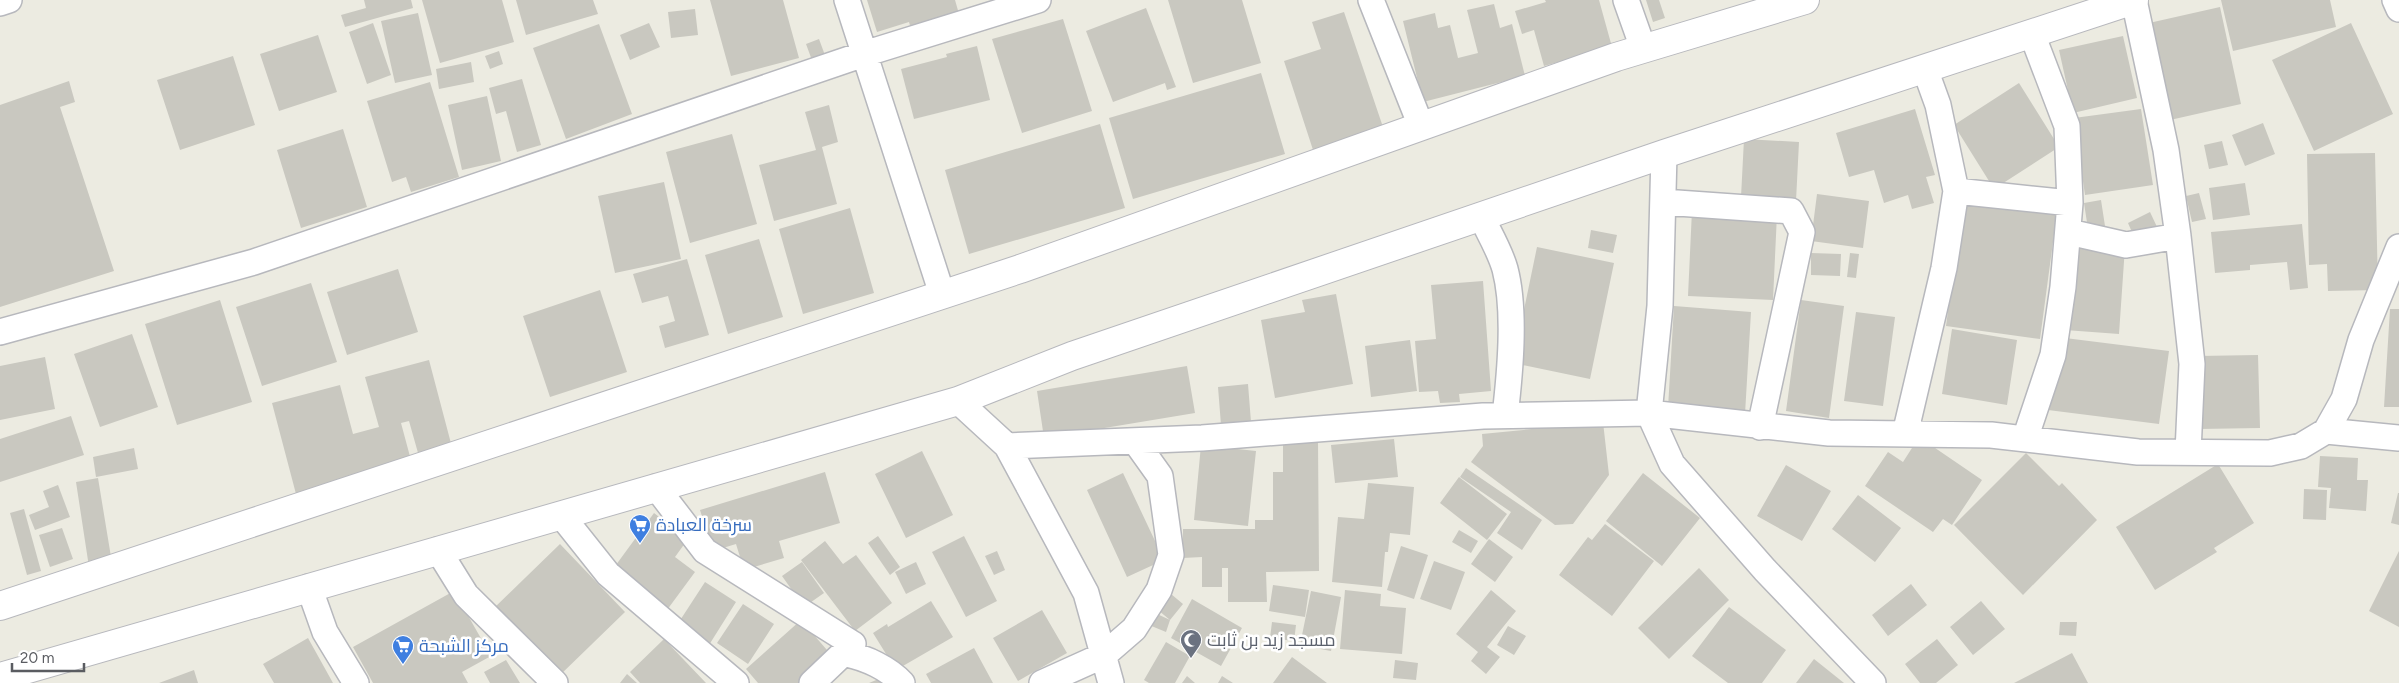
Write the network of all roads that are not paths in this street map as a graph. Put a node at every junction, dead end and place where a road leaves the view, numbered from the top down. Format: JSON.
{"nodes":[{"id":1,"x":847,"y":0,"type":"edge"},
{"id":2,"x":1038,"y":0,"type":"edge"},
{"id":3,"x":1371,"y":0,"type":"edge"},
{"id":4,"x":1626,"y":0,"type":"edge"},
{"id":5,"x":1805,"y":0,"type":"edge"},
{"id":6,"x":2134,"y":0,"type":"edge"},
{"id":7,"x":2395,"y":0,"type":"edge"},
{"id":8,"x":2399,"y":8,"type":"edge"},
{"id":9,"x":2032,"y":34,"type":"junction"},
{"id":10,"x":1643,"y":48,"type":"junction"},
{"id":11,"x":864,"y":54,"type":"junction"},
{"id":12,"x":1925,"y":69,"type":"junction"},
{"id":13,"x":1422,"y":126,"type":"junction"},
{"id":14,"x":1664,"y":154,"type":"junction"},
{"id":15,"x":1956,"y":191,"type":"junction"},
{"id":16,"x":1663,"y":202,"type":"junction"},
{"id":17,"x":2070,"y":203,"type":"junction"},
{"id":18,"x":1481,"y":216,"type":"junction"},
{"id":19,"x":2069,"y":232,"type":"junction"},
{"id":20,"x":2178,"y":236,"type":"junction"},
{"id":21,"x":2399,"y":247,"type":"edge"},
{"id":22,"x":942,"y":294,"type":"junction"},
{"id":23,"x":0,"y":332,"type":"edge"},
{"id":24,"x":958,"y":401,"type":"junction"},
{"id":25,"x":1649,"y":413,"type":"junction"},
{"id":26,"x":1505,"y":416,"type":"junction"},
{"id":27,"x":1760,"y":426,"type":"junction"},
{"id":28,"x":2326,"y":431,"type":"junction"},
{"id":29,"x":1905,"y":434,"type":"junction"},
{"id":30,"x":2399,"y":438,"type":"edge"},
{"id":31,"x":2025,"y":439,"type":"junction"},
{"id":32,"x":1135,"y":441,"type":"junction"},
{"id":33,"x":1007,"y":446,"type":"junction"},
{"id":34,"x":2188,"y":452,"type":"junction"},
{"id":35,"x":656,"y":487,"type":"junction"},
{"id":36,"x":561,"y":515,"type":"junction"},
{"id":37,"x":438,"y":550,"type":"junction"},
{"id":38,"x":309,"y":587,"type":"junction"},
{"id":39,"x":0,"y":606,"type":"edge"},
{"id":40,"x":853,"y":644,"type":"junction"},
{"id":41,"x":1104,"y":655,"type":"junction"},
{"id":42,"x":0,"y":676,"type":"edge"},
{"id":43,"x":356,"y":683,"type":"edge"},
{"id":44,"x":555,"y":683,"type":"edge"},
{"id":45,"x":736,"y":683,"type":"edge"},
{"id":46,"x":812,"y":683,"type":"edge"},
{"id":47,"x":902,"y":683,"type":"edge"},
{"id":48,"x":1042,"y":683,"type":"edge"},
{"id":49,"x":1111,"y":683,"type":"edge"},
{"id":50,"x":1873,"y":683,"type":"edge"}],
"edges":[{"from":1,"to":11,"type":"street"},
{"from":2,"to":11,"type":"street"},
{"from":3,"to":13,"type":"street"},
{"from":4,"to":10,"type":"street"},
{"from":5,"to":10,"type":"street"},
{"from":6,"to":9,"type":"street"},
{"from":6,"to":20,"type":"street"},
{"from":7,"to":8,"type":"street"},
{"from":9,"to":12,"type":"street"},
{"from":9,"to":17,"type":"street"},
{"from":10,"to":13,"type":"street"},
{"from":11,"to":22,"type":"street"},
{"from":11,"to":23,"type":"street"},
{"from":12,"to":14,"type":"street"},
{"from":12,"to":15,"type":"street"},
{"from":13,"to":22,"type":"street"},
{"from":14,"to":16,"type":"street"},
{"from":14,"to":18,"type":"street"},
{"from":15,"to":17,"type":"street"},
{"from":15,"to":29,"type":"street"},
{"from":16,"to":25,"type":"street"},
{"from":16,"to":27,"type":"street"},
{"from":17,"to":19,"type":"street"},
{"from":18,"to":24,"type":"street"},
{"from":18,"to":26,"type":"street"},
{"from":19,"to":20,"type":"street"},
{"from":19,"to":31,"type":"street"},
{"from":20,"to":34,"type":"street"},
{"from":21,"to":28,"type":"street"},
{"from":22,"to":39,"type":"street"},
{"from":24,"to":33,"type":"street"},
{"from":24,"to":35,"type":"street"},
{"from":25,"to":26,"type":"street"},
{"from":25,"to":27,"type":"street"},
{"from":25,"to":50,"type":"street"},
{"from":26,"to":32,"type":"street"},
{"from":27,"to":29,"type":"street"},
{"from":28,"to":30,"type":"street"},
{"from":28,"to":34,"type":"street"},
{"from":29,"to":31,"type":"street"},
{"from":31,"to":34,"type":"street"},
{"from":32,"to":33,"type":"street"},
{"from":32,"to":41,"type":"street"},
{"from":33,"to":41,"type":"street"},
{"from":35,"to":36,"type":"street"},
{"from":35,"to":40,"type":"street"},
{"from":36,"to":37,"type":"street"},
{"from":36,"to":45,"type":"street"},
{"from":37,"to":38,"type":"street"},
{"from":37,"to":44,"type":"street"},
{"from":38,"to":42,"type":"street"},
{"from":38,"to":43,"type":"street"},
{"from":40,"to":46,"type":"street"},
{"from":40,"to":47,"type":"street"},
{"from":41,"to":48,"type":"street"},
{"from":41,"to":49,"type":"street"}]}
